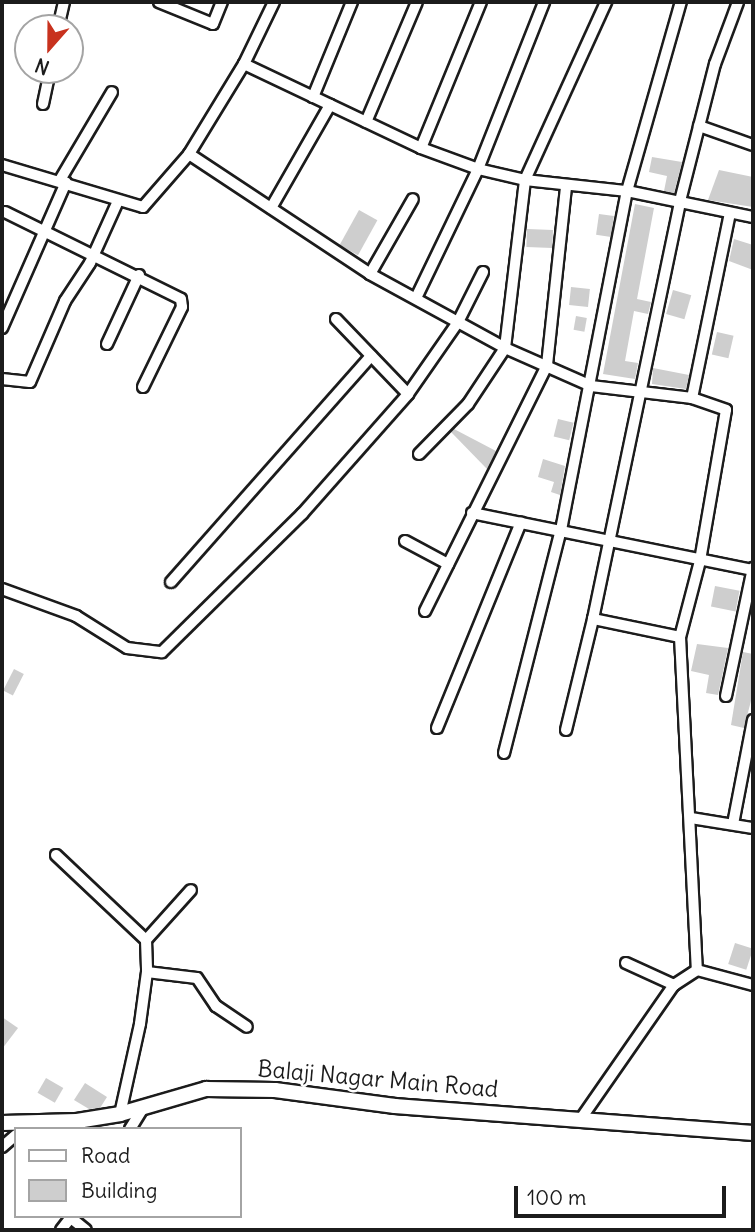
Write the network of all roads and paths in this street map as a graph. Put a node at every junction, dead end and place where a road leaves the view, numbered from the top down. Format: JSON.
{"nodes":[{"id":1,"x":159,"y":2,"type":"edge"},
{"id":2,"x":222,"y":2,"type":"edge"},
{"id":3,"x":274,"y":2,"type":"edge"},
{"id":4,"x":352,"y":2,"type":"edge"},
{"id":5,"x":417,"y":2,"type":"edge"},
{"id":6,"x":481,"y":2,"type":"edge"},
{"id":7,"x":544,"y":2,"type":"edge"},
{"id":8,"x":606,"y":2,"type":"edge"},
{"id":9,"x":681,"y":2,"type":"edge"},
{"id":10,"x":738,"y":2,"type":"edge"},
{"id":11,"x":181,"y":5,"type":"edge"},
{"id":12,"x":244,"y":64,"type":"junction"},
{"id":13,"x":47,"y":84,"type":"edge"},
{"id":14,"x":112,"y":92,"type":"dead end"},
{"id":15,"x":313,"y":97,"type":"junction"},
{"id":16,"x":43,"y":104,"type":"dead end"},
{"id":17,"x":330,"y":105,"type":"junction"},
{"id":18,"x":366,"y":122,"type":"junction"},
{"id":19,"x":699,"y":127,"type":"junction"},
{"id":20,"x":753,"y":145,"type":"edge"},
{"id":21,"x":421,"y":148,"type":"junction"},
{"id":22,"x":189,"y":154,"type":"junction"},
{"id":23,"x":2,"y":165,"type":"edge"},
{"id":24,"x":478,"y":169,"type":"junction"},
{"id":25,"x":525,"y":180,"type":"junction"},
{"id":26,"x":63,"y":181,"type":"junction"},
{"id":27,"x":566,"y":186,"type":"junction"},
{"id":28,"x":627,"y":191,"type":"junction"},
{"id":29,"x":413,"y":198,"type":"dead end"},
{"id":30,"x":118,"y":201,"type":"junction"},
{"id":31,"x":680,"y":201,"type":"junction"},
{"id":32,"x":271,"y":208,"type":"junction"},
{"id":33,"x":5,"y":212,"type":"dead end"},
{"id":34,"x":730,"y":213,"type":"junction"},
{"id":35,"x":753,"y":217,"type":"edge"},
{"id":36,"x":46,"y":232,"type":"junction"},
{"id":37,"x":94,"y":254,"type":"junction"},
{"id":38,"x":483,"y":272,"type":"dead end"},
{"id":39,"x":370,"y":274,"type":"junction"},
{"id":40,"x":139,"y":275,"type":"junction"},
{"id":41,"x":416,"y":298,"type":"junction"},
{"id":42,"x":336,"y":318,"type":"dead end"},
{"id":43,"x":458,"y":322,"type":"junction"},
{"id":44,"x":2,"y":328,"type":"edge"},
{"id":45,"x":107,"y":344,"type":"dead end"},
{"id":46,"x":505,"y":348,"type":"junction"},
{"id":47,"x":371,"y":356,"type":"junction"},
{"id":48,"x":547,"y":365,"type":"junction"},
{"id":49,"x":2,"y":379,"type":"edge"},
{"id":50,"x":592,"y":386,"type":"junction"},
{"id":51,"x":143,"y":387,"type":"dead end"},
{"id":52,"x":643,"y":391,"type":"junction"},
{"id":53,"x":408,"y":394,"type":"junction"},
{"id":54,"x":692,"y":398,"type":"junction"},
{"id":55,"x":419,"y":454,"type":"dead end"},
{"id":56,"x":472,"y":513,"type":"junction"},
{"id":57,"x":522,"y":522,"type":"junction"},
{"id":58,"x":561,"y":530,"type":"junction"},
{"id":59,"x":405,"y":541,"type":"dead end"},
{"id":60,"x":609,"y":543,"type":"junction"},
{"id":61,"x":700,"y":561,"type":"junction"},
{"id":62,"x":448,"y":564,"type":"junction"},
{"id":63,"x":753,"y":569,"type":"edge"},
{"id":64,"x":172,"y":582,"type":"dead end"},
{"id":65,"x":2,"y":589,"type":"edge"},
{"id":66,"x":425,"y":611,"type":"dead end"},
{"id":67,"x":593,"y":619,"type":"junction"},
{"id":68,"x":680,"y":637,"type":"junction"},
{"id":69,"x":726,"y":696,"type":"dead end"},
{"id":70,"x":753,"y":720,"type":"edge"},
{"id":71,"x":437,"y":729,"type":"dead end"},
{"id":72,"x":566,"y":730,"type":"dead end"},
{"id":73,"x":504,"y":753,"type":"dead end"},
{"id":74,"x":691,"y":818,"type":"junction"},
{"id":75,"x":733,"y":824,"type":"junction"},
{"id":76,"x":753,"y":828,"type":"edge"},
{"id":77,"x":56,"y":855,"type":"dead end"},
{"id":78,"x":191,"y":890,"type":"dead end"},
{"id":79,"x":146,"y":940,"type":"junction"},
{"id":80,"x":626,"y":963,"type":"dead end"},
{"id":81,"x":697,"y":970,"type":"junction"},
{"id":82,"x":147,"y":972,"type":"junction"},
{"id":83,"x":674,"y":985,"type":"junction"},
{"id":84,"x":753,"y":985,"type":"edge"},
{"id":85,"x":247,"y":1027,"type":"dead end"},
{"id":86,"x":144,"y":1107,"type":"junction"},
{"id":87,"x":121,"y":1114,"type":"junction"},
{"id":88,"x":580,"y":1120,"type":"junction"},
{"id":89,"x":2,"y":1123,"type":"edge"},
{"id":90,"x":26,"y":1126,"type":"edge"},
{"id":91,"x":131,"y":1127,"type":"edge"},
{"id":92,"x":753,"y":1133,"type":"edge"},
{"id":93,"x":72,"y":1218,"type":"edge"},
{"id":94,"x":86,"y":1230,"type":"edge"}],
"edges":[{"from":1,"to":11,"type":"street"},
{"from":2,"to":11,"type":"street"},
{"from":3,"to":12,"type":"street"},
{"from":4,"to":15,"type":"street"},
{"from":5,"to":18,"type":"street"},
{"from":6,"to":21,"type":"street"},
{"from":7,"to":24,"type":"street"},
{"from":8,"to":25,"type":"street"},
{"from":9,"to":28,"type":"street"},
{"from":10,"to":19,"type":"street"},
{"from":12,"to":15,"type":"street"},
{"from":12,"to":22,"type":"street"},
{"from":13,"to":16,"type":"street"},
{"from":14,"to":26,"type":"street"},
{"from":15,"to":17,"type":"street"},
{"from":17,"to":18,"type":"street"},
{"from":17,"to":32,"type":"street"},
{"from":18,"to":21,"type":"street"},
{"from":19,"to":20,"type":"street"},
{"from":19,"to":31,"type":"street"},
{"from":21,"to":24,"type":"street"},
{"from":22,"to":30,"type":"street"},
{"from":22,"to":32,"type":"street"},
{"from":23,"to":26,"type":"street"},
{"from":24,"to":25,"type":"street"},
{"from":24,"to":41,"type":"street"},
{"from":25,"to":27,"type":"street"},
{"from":25,"to":46,"type":"street"},
{"from":26,"to":30,"type":"street"},
{"from":26,"to":36,"type":"street"},
{"from":27,"to":28,"type":"street"},
{"from":27,"to":48,"type":"street"},
{"from":28,"to":31,"type":"street"},
{"from":28,"to":50,"type":"street"},
{"from":29,"to":39,"type":"street"},
{"from":30,"to":37,"type":"street"},
{"from":31,"to":34,"type":"street"},
{"from":31,"to":52,"type":"street"},
{"from":32,"to":39,"type":"street"},
{"from":33,"to":36,"type":"street"},
{"from":34,"to":35,"type":"street"},
{"from":34,"to":54,"type":"street"},
{"from":36,"to":37,"type":"street"},
{"from":36,"to":44,"type":"street"},
{"from":37,"to":40,"type":"street"},
{"from":37,"to":49,"type":"street"},
{"from":38,"to":43,"type":"street"},
{"from":39,"to":41,"type":"street"},
{"from":40,"to":45,"type":"street"},
{"from":40,"to":51,"type":"street"},
{"from":41,"to":43,"type":"street"},
{"from":42,"to":47,"type":"street"},
{"from":43,"to":46,"type":"street"},
{"from":43,"to":53,"type":"street"},
{"from":46,"to":48,"type":"street"},
{"from":46,"to":55,"type":"street"},
{"from":47,"to":53,"type":"street"},
{"from":47,"to":64,"type":"street"},
{"from":48,"to":50,"type":"street"},
{"from":48,"to":56,"type":"street"},
{"from":50,"to":52,"type":"street"},
{"from":50,"to":58,"type":"street"},
{"from":52,"to":54,"type":"street"},
{"from":52,"to":60,"type":"street"},
{"from":53,"to":65,"type":"street"},
{"from":54,"to":61,"type":"street"},
{"from":56,"to":57,"type":"street"},
{"from":56,"to":62,"type":"street"},
{"from":57,"to":58,"type":"street"},
{"from":57,"to":71,"type":"street"},
{"from":58,"to":60,"type":"street"},
{"from":58,"to":73,"type":"street"},
{"from":59,"to":62,"type":"street"},
{"from":60,"to":61,"type":"street"},
{"from":60,"to":67,"type":"street"},
{"from":61,"to":63,"type":"street"},
{"from":61,"to":68,"type":"street"},
{"from":62,"to":66,"type":"street"},
{"from":63,"to":69,"type":"street"},
{"from":67,"to":68,"type":"street"},
{"from":67,"to":72,"type":"street"},
{"from":68,"to":74,"type":"street"},
{"from":70,"to":75,"type":"street"},
{"from":74,"to":75,"type":"street"},
{"from":74,"to":81,"type":"street"},
{"from":75,"to":76,"type":"street"},
{"from":77,"to":79,"type":"street"},
{"from":78,"to":79,"type":"street"},
{"from":79,"to":82,"type":"street"},
{"from":80,"to":83,"type":"street"},
{"from":81,"to":83,"type":"street"},
{"from":81,"to":84,"type":"street"},
{"from":82,"to":85,"type":"street"},
{"from":82,"to":87,"type":"street"},
{"from":83,"to":88,"type":"street"},
{"from":86,"to":87,"type":"street","name":"Balaji Nagar Main Road"},
{"from":86,"to":88,"type":"street","name":"Balaji Nagar Main Road"},
{"from":86,"to":91,"type":"street"},
{"from":87,"to":90,"type":"street","name":"Balaji Nagar Main Road"},
{"from":88,"to":92,"type":"street","name":"Balaji Nagar Main Road"},
{"from":89,"to":90,"type":"street","name":"Balaji Nagar Main Road"},
{"from":93,"to":94,"type":"street"}]}
